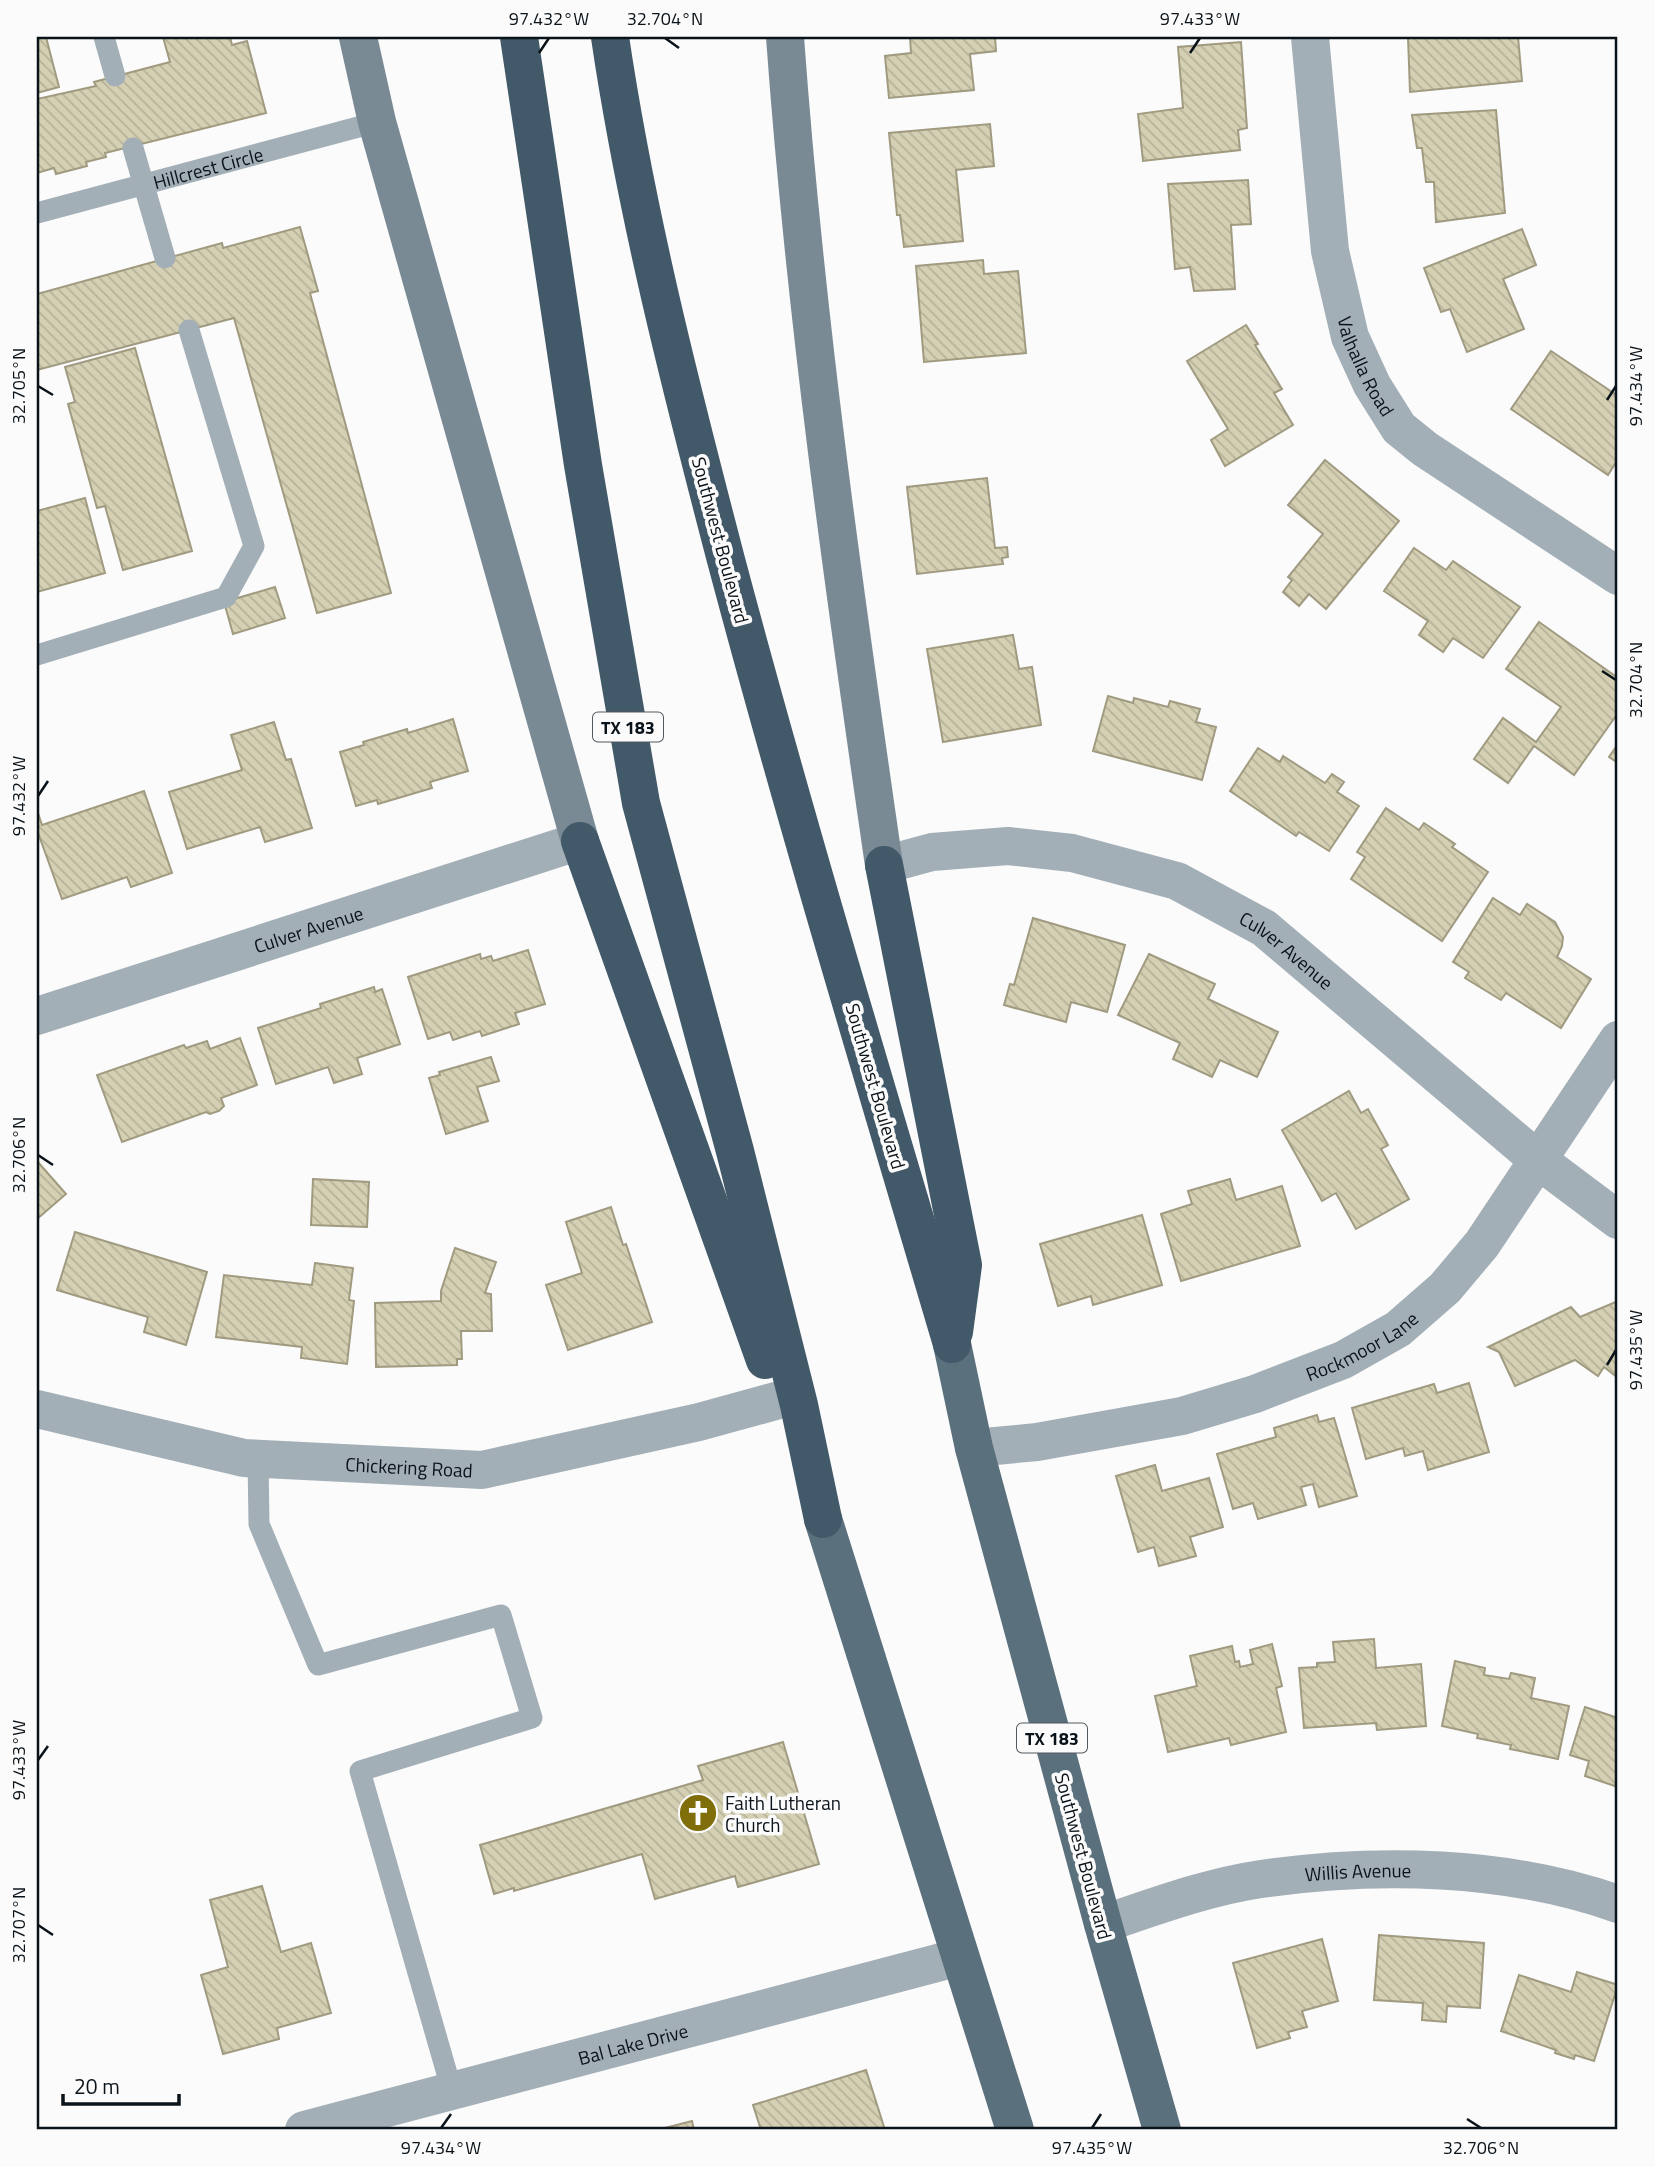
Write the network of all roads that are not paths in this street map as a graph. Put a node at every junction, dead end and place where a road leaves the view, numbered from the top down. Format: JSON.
{"nodes":[{"id":1,"x":104,"y":37,"type":"edge"},
{"id":2,"x":358,"y":37,"type":"edge"},
{"id":3,"x":519,"y":37,"type":"edge"},
{"id":4,"x":610,"y":37,"type":"edge"},
{"id":5,"x":785,"y":37,"type":"edge"},
{"id":6,"x":1310,"y":37,"type":"edge"},
{"id":7,"x":115,"y":76,"type":"dead end"},
{"id":8,"x":377,"y":122,"type":"junction"},
{"id":9,"x":133,"y":148,"type":"dead end"},
{"id":10,"x":142,"y":185,"type":"junction"},
{"id":11,"x":37,"y":213,"type":"edge"},
{"id":12,"x":165,"y":258,"type":"dead end"},
{"id":13,"x":190,"y":330,"type":"dead end"},
{"id":14,"x":1618,"y":576,"type":"edge"},
{"id":15,"x":37,"y":655,"type":"edge"},
{"id":16,"x":580,"y":841,"type":"junction"},
{"id":17,"x":884,"y":865,"type":"junction"},
{"id":18,"x":37,"y":1016,"type":"edge"},
{"id":19,"x":1618,"y":1040,"type":"edge"},
{"id":20,"x":1538,"y":1160,"type":"junction"},
{"id":21,"x":1618,"y":1220,"type":"edge"},
{"id":22,"x":952,"y":1344,"type":"junction"},
{"id":23,"x":779,"y":1400,"type":"junction"},
{"id":24,"x":37,"y":1409,"type":"edge"},
{"id":25,"x":974,"y":1448,"type":"junction"},
{"id":26,"x":258,"y":1460,"type":"junction"},
{"id":27,"x":823,"y":1519,"type":"junction"},
{"id":28,"x":1618,"y":1904,"type":"edge"},
{"id":29,"x":1103,"y":1924,"type":"junction"},
{"id":30,"x":960,"y":1957,"type":"junction"},
{"id":31,"x":452,"y":2091,"type":"junction"},
{"id":32,"x":304,"y":2130,"type":"edge"},
{"id":33,"x":1015,"y":2130,"type":"edge"},
{"id":34,"x":1162,"y":2130,"type":"edge"}],
"edges":[{"from":1,"to":7,"type":"lane"},
{"from":2,"to":8,"type":"main road"},
{"from":3,"to":27,"type":"highway","number":"TX 183"},
{"from":4,"to":22,"type":"highway","name":"Southwest Boulevard","number":"TX 183"},
{"from":5,"to":17,"type":"main road"},
{"from":6,"to":14,"type":"street","name":"Valhalla Road"},
{"from":8,"to":10,"type":"lane","name":"Hillcrest Circle"},
{"from":8,"to":16,"type":"main road"},
{"from":9,"to":10,"type":"lane"},
{"from":10,"to":11,"type":"lane","name":"Hillcrest Circle"},
{"from":10,"to":12,"type":"lane"},
{"from":13,"to":15,"type":"lane"},
{"from":16,"to":18,"type":"street","name":"Culver Avenue"},
{"from":16,"to":23,"type":"highway"},
{"from":17,"to":20,"type":"street","name":"Culver Avenue"},
{"from":17,"to":22,"type":"highway"},
{"from":19,"to":20,"type":"street","name":"Rockmoor Lane"},
{"from":20,"to":21,"type":"street","name":"Culver Avenue"},
{"from":20,"to":25,"type":"street","name":"Rockmoor Lane"},
{"from":22,"to":25,"type":"main road","name":"Southwest Boulevard","number":"TX 183"},
{"from":23,"to":26,"type":"street","name":"Chickering Road"},
{"from":23,"to":27,"type":"highway"},
{"from":24,"to":26,"type":"street","name":"Chickering Road"},
{"from":25,"to":29,"type":"main road","name":"Southwest Boulevard","number":"TX 183"},
{"from":26,"to":31,"type":"lane"},
{"from":27,"to":30,"type":"main road","number":"TX 183"},
{"from":28,"to":29,"type":"street","name":"Willis Avenue"},
{"from":29,"to":34,"type":"main road","name":"Southwest Boulevard","number":"TX 183"},
{"from":30,"to":31,"type":"street","name":"Bal Lake Drive"},
{"from":30,"to":33,"type":"main road","number":"TX 183"},
{"from":31,"to":32,"type":"street","name":"Bal Lake Drive"}]}
